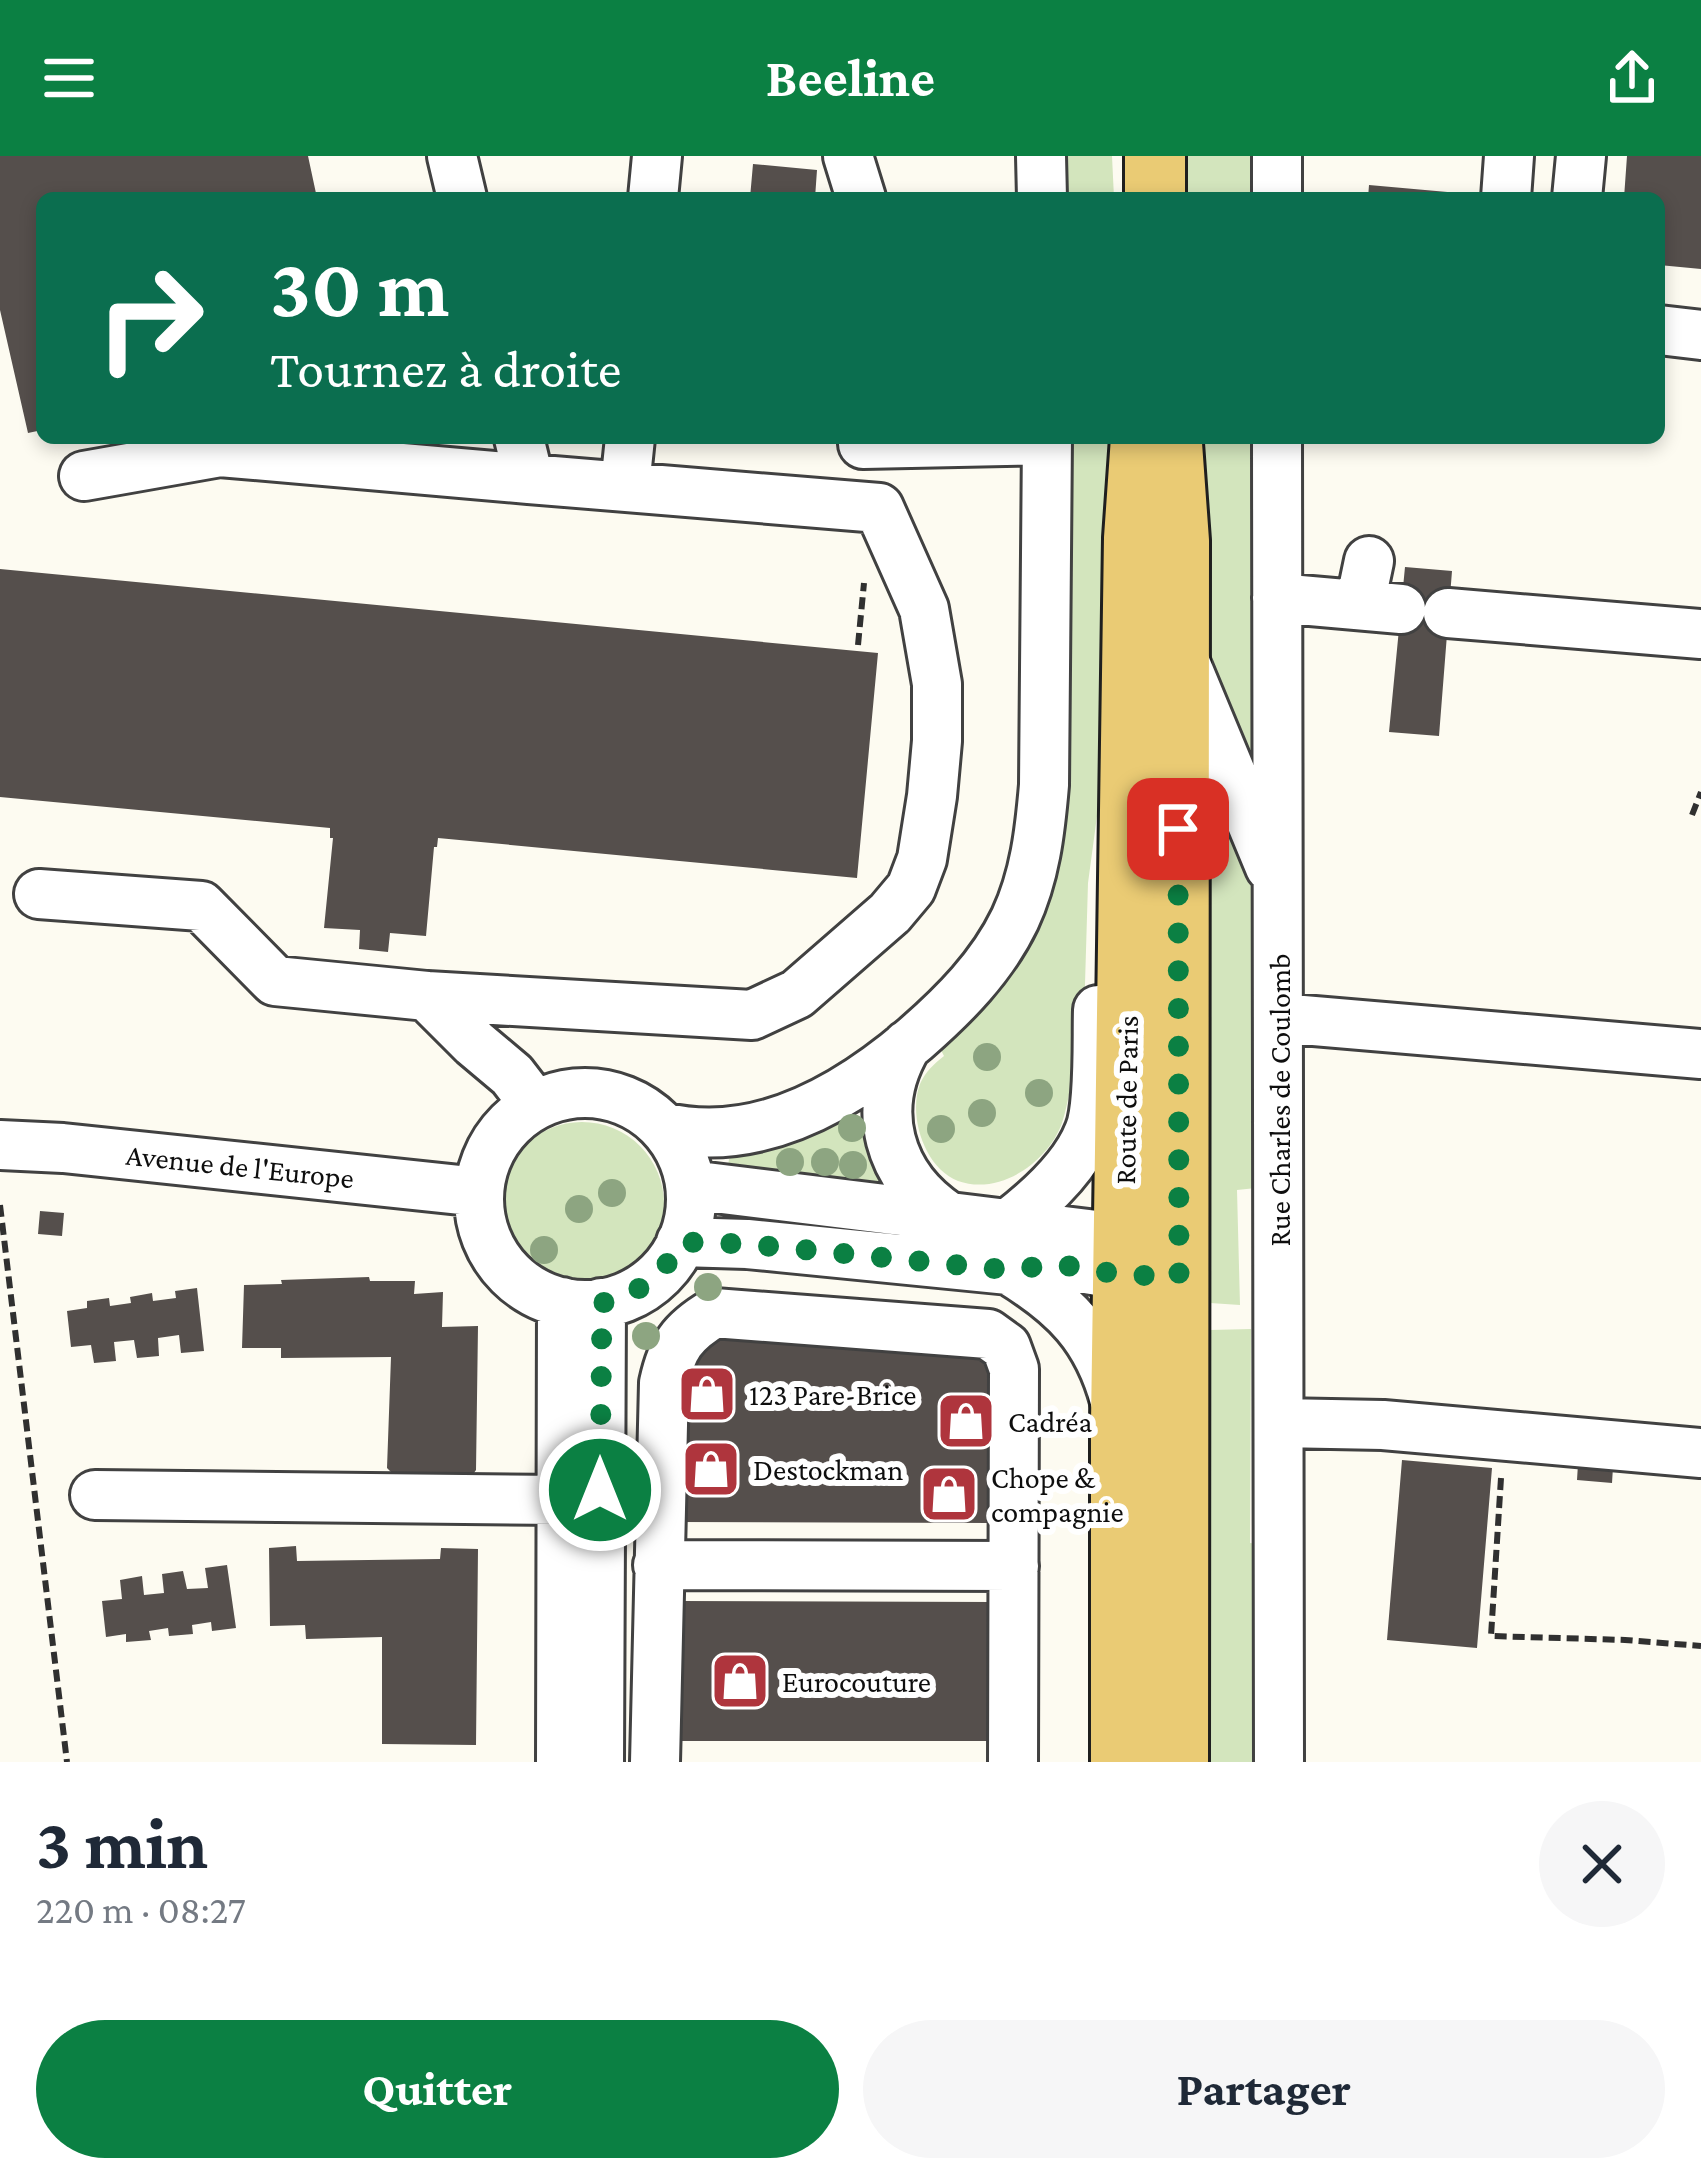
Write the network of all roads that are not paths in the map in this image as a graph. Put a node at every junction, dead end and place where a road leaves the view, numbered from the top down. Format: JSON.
{"nodes":[{"id":1,"x":452,"y":156,"type":"edge"},
{"id":2,"x":657,"y":156,"type":"edge"},
{"id":3,"x":848,"y":156,"type":"edge"},
{"id":4,"x":1041,"y":156,"type":"edge"},
{"id":5,"x":1155,"y":156,"type":"edge"},
{"id":6,"x":1277,"y":156,"type":"edge"},
{"id":7,"x":1510,"y":156,"type":"edge"},
{"id":8,"x":1581,"y":156,"type":"edge"},
{"id":9,"x":461,"y":192,"type":"edge"},
{"id":10,"x":654,"y":192,"type":"edge"},
{"id":11,"x":859,"y":192,"type":"edge"},
{"id":12,"x":1042,"y":192,"type":"edge"},
{"id":13,"x":1155,"y":192,"type":"edge"},
{"id":14,"x":1277,"y":192,"type":"edge"},
{"id":15,"x":1507,"y":192,"type":"edge"},
{"id":16,"x":1578,"y":192,"type":"edge"},
{"id":17,"x":1665,"y":331,"type":"edge"},
{"id":18,"x":1701,"y":334,"type":"edge"},
{"id":19,"x":629,"y":444,"type":"edge"},
{"id":20,"x":863,"y":444,"type":"edge"},
{"id":21,"x":1047,"y":444,"type":"edge"},
{"id":22,"x":1141,"y":444,"type":"edge"},
{"id":23,"x":1171,"y":444,"type":"edge"},
{"id":24,"x":1277,"y":444,"type":"edge"},
{"id":25,"x":524,"y":458,"type":"edge"},
{"id":26,"x":84,"y":476,"type":"dead end"},
{"id":27,"x":625,"y":487,"type":"junction"},
{"id":28,"x":879,"y":508,"type":"junction"},
{"id":29,"x":1134,"y":538,"type":"junction"},
{"id":30,"x":1276,"y":598,"type":"junction"},
{"id":31,"x":1701,"y":634,"type":"edge"},
{"id":32,"x":1178,"y":646,"type":"junction"},
{"id":33,"x":1279,"y":889,"type":"junction"},
{"id":34,"x":39,"y":894,"type":"dead end"},
{"id":35,"x":427,"y":996,"type":"junction"},
{"id":36,"x":1279,"y":1018,"type":"junction"},
{"id":37,"x":907,"y":1046,"type":"junction"},
{"id":38,"x":1701,"y":1054,"type":"edge"},
{"id":39,"x":535,"y":1105,"type":"junction"},
{"id":40,"x":663,"y":1127,"type":"junction"},
{"id":41,"x":0,"y":1145,"type":"edge"},
{"id":42,"x":690,"y":1185,"type":"junction"},
{"id":43,"x":478,"y":1192,"type":"junction"},
{"id":44,"x":949,"y":1217,"type":"junction"},
{"id":45,"x":681,"y":1242,"type":"junction"},
{"id":46,"x":1008,"y":1247,"type":"junction"},
{"id":47,"x":1151,"y":1258,"type":"junction"},
{"id":48,"x":582,"y":1303,"type":"junction"},
{"id":49,"x":1120,"y":1422,"type":"junction"},
{"id":50,"x":1279,"y":1423,"type":"junction"},
{"id":51,"x":1701,"y":1453,"type":"edge"},
{"id":52,"x":95,"y":1495,"type":"dead end"},
{"id":53,"x":562,"y":1500,"type":"junction"},
{"id":54,"x":658,"y":1565,"type":"junction"},
{"id":55,"x":1014,"y":1566,"type":"junction"},
{"id":56,"x":561,"y":1762,"type":"edge"},
{"id":57,"x":599,"y":1762,"type":"edge"},
{"id":58,"x":655,"y":1762,"type":"edge"},
{"id":59,"x":1012,"y":1762,"type":"edge"},
{"id":60,"x":1121,"y":1762,"type":"edge"},
{"id":61,"x":1178,"y":1762,"type":"edge"},
{"id":62,"x":1279,"y":1762,"type":"edge"}],
"edges":[{"from":1,"to":9,"type":"street"},
{"from":2,"to":10,"type":"street"},
{"from":3,"to":11,"type":"street"},
{"from":4,"to":12,"type":"street"},
{"from":5,"to":13,"type":"main road"},
{"from":6,"to":14,"type":"street"},
{"from":7,"to":15,"type":"street"},
{"from":8,"to":16,"type":"street"},
{"from":17,"to":18,"type":"street"},
{"from":19,"to":27,"type":"street"},
{"from":20,"to":28,"type":"street"},
{"from":21,"to":37,"type":"street"},
{"from":22,"to":29,"type":"main road","name":"Route de Paris"},
{"from":23,"to":32,"type":"main road","name":"Route de Paris"},
{"from":24,"to":30,"type":"street","name":"Rue Charles de Coulomb"},
{"from":25,"to":26,"type":"street"},
{"from":25,"to":27,"type":"street"},
{"from":27,"to":28,"type":"street"},
{"from":28,"to":35,"type":"street"},
{"from":29,"to":46,"type":"street"},
{"from":29,"to":47,"type":"main road","name":"Route de Paris"},
{"from":30,"to":31,"type":"street"},
{"from":30,"to":33,"type":"street","name":"Rue Charles de Coulomb"},
{"from":32,"to":33,"type":"street"},
{"from":32,"to":47,"type":"main road","name":"Route de Paris"},
{"from":33,"to":36,"type":"street","name":"Rue Charles de Coulomb"},
{"from":34,"to":35,"type":"street"},
{"from":35,"to":39,"type":"street"},
{"from":36,"to":38,"type":"street"},
{"from":36,"to":50,"type":"street","name":"Rue Charles de Coulomb"},
{"from":37,"to":40,"type":"street"},
{"from":37,"to":44,"type":"street"},
{"from":39,"to":40,"type":"street"},
{"from":39,"to":43,"type":"street"},
{"from":40,"to":42,"type":"street"},
{"from":41,"to":43,"type":"street","name":"Avenue de l'Europe"},
{"from":42,"to":44,"type":"street"},
{"from":42,"to":45,"type":"street"},
{"from":43,"to":48,"type":"street"},
{"from":44,"to":46,"type":"street"},
{"from":45,"to":46,"type":"street"},
{"from":45,"to":48,"type":"street"},
{"from":46,"to":47,"type":"street"},
{"from":46,"to":49,"type":"street"},
{"from":47,"to":49,"type":"main road","name":"Route de Paris"},
{"from":47,"to":61,"type":"main road","name":"Route de Paris"},
{"from":48,"to":53,"type":"street"},
{"from":48,"to":57,"type":"street"},
{"from":49,"to":60,"type":"main road","name":"Route de Paris"},
{"from":50,"to":51,"type":"street"},
{"from":50,"to":62,"type":"street","name":"Rue Charles de Coulomb"},
{"from":52,"to":53,"type":"street"},
{"from":53,"to":56,"type":"street"},
{"from":54,"to":55,"type":"street"},
{"from":54,"to":55,"type":"street"},
{"from":54,"to":58,"type":"street"},
{"from":55,"to":59,"type":"street"}]}
